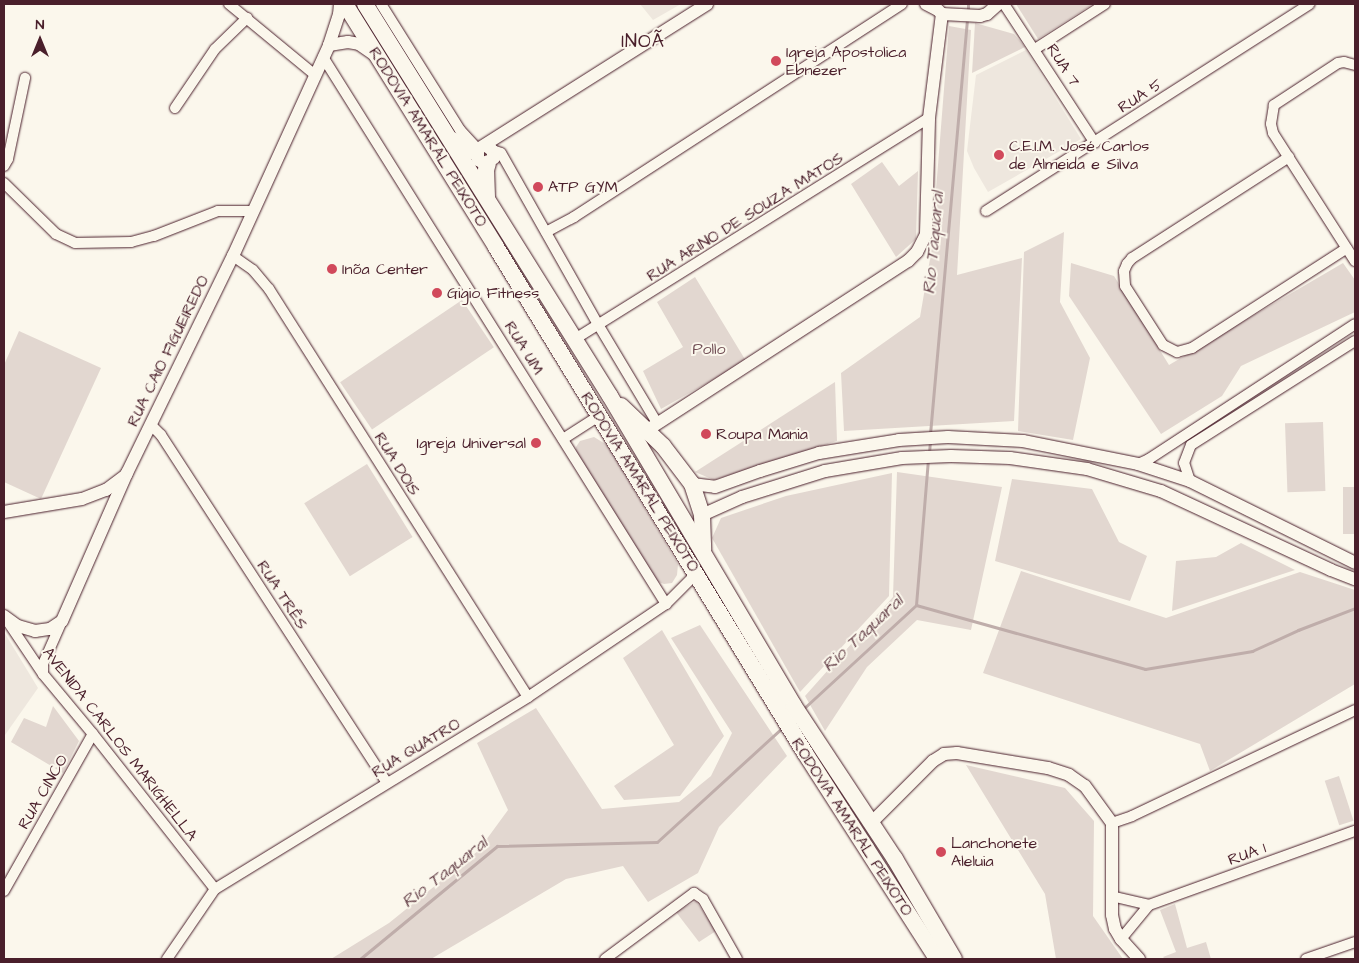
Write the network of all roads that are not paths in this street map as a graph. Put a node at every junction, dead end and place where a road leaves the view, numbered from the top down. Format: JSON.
{"nodes":[{"id":1,"x":229,"y":4,"type":"edge"},
{"id":2,"x":340,"y":4,"type":"edge"},
{"id":3,"x":344,"y":4,"type":"edge"},
{"id":4,"x":365,"y":4,"type":"edge"},
{"id":5,"x":381,"y":4,"type":"edge"},
{"id":6,"x":707,"y":4,"type":"edge"},
{"id":7,"x":902,"y":4,"type":"edge"},
{"id":8,"x":926,"y":4,"type":"edge"},
{"id":9,"x":998,"y":4,"type":"edge"},
{"id":10,"x":1004,"y":4,"type":"edge"},
{"id":11,"x":1105,"y":4,"type":"edge"},
{"id":12,"x":1310,"y":4,"type":"edge"},
{"id":13,"x":946,"y":14,"type":"junction"},
{"id":14,"x":247,"y":18,"type":"junction"},
{"id":15,"x":329,"y":45,"type":"junction"},
{"id":16,"x":1034,"y":48,"type":"junction"},
{"id":17,"x":323,"y":57,"type":"junction"},
{"id":18,"x":378,"y":57,"type":"junction"},
{"id":19,"x":1355,"y":65,"type":"edge"},
{"id":20,"x":315,"y":75,"type":"junction"},
{"id":21,"x":24,"y":78,"type":"dead end"},
{"id":22,"x":175,"y":108,"type":"dead end"},
{"id":23,"x":929,"y":118,"type":"junction"},
{"id":24,"x":448,"y":136,"type":"junction"},
{"id":25,"x":1095,"y":143,"type":"junction"},
{"id":26,"x":485,"y":154,"type":"junction"},
{"id":27,"x":1289,"y":157,"type":"junction"},
{"id":28,"x":4,"y":166,"type":"edge"},
{"id":29,"x":4,"y":183,"type":"edge"},
{"id":30,"x":488,"y":200,"type":"junction"},
{"id":31,"x":253,"y":211,"type":"junction"},
{"id":32,"x":986,"y":211,"type":"dead end"},
{"id":33,"x":546,"y":232,"type":"junction"},
{"id":34,"x":1347,"y":248,"type":"junction"},
{"id":35,"x":233,"y":256,"type":"junction"},
{"id":36,"x":1355,"y":260,"type":"edge"},
{"id":37,"x":1355,"y":324,"type":"edge"},
{"id":38,"x":599,"y":326,"type":"junction"},
{"id":39,"x":575,"y":339,"type":"junction"},
{"id":40,"x":1355,"y":341,"type":"edge"},
{"id":41,"x":610,"y":396,"type":"junction"},
{"id":42,"x":599,"y":416,"type":"junction"},
{"id":43,"x":151,"y":425,"type":"junction"},
{"id":44,"x":653,"y":426,"type":"junction"},
{"id":45,"x":563,"y":439,"type":"junction"},
{"id":46,"x":1090,"y":454,"type":"junction"},
{"id":47,"x":1138,"y":464,"type":"junction"},
{"id":48,"x":1087,"y":469,"type":"junction"},
{"id":49,"x":127,"y":473,"type":"junction"},
{"id":50,"x":1190,"y":481,"type":"junction"},
{"id":51,"x":692,"y":484,"type":"junction"},
{"id":52,"x":715,"y":487,"type":"junction"},
{"id":53,"x":106,"y":490,"type":"junction"},
{"id":54,"x":116,"y":503,"type":"junction"},
{"id":55,"x":722,"y":504,"type":"junction"},
{"id":56,"x":4,"y":512,"type":"edge"},
{"id":57,"x":1251,"y":512,"type":"junction"},
{"id":58,"x":702,"y":515,"type":"junction"},
{"id":59,"x":1240,"y":528,"type":"junction"},
{"id":60,"x":703,"y":552,"type":"junction"},
{"id":61,"x":1355,"y":563,"type":"edge"},
{"id":62,"x":696,"y":574,"type":"junction"},
{"id":63,"x":1355,"y":579,"type":"edge"},
{"id":64,"x":666,"y":604,"type":"junction"},
{"id":65,"x":4,"y":617,"type":"edge"},
{"id":66,"x":62,"y":621,"type":"junction"},
{"id":67,"x":43,"y":674,"type":"junction"},
{"id":68,"x":528,"y":697,"type":"junction"},
{"id":69,"x":788,"y":710,"type":"junction"},
{"id":70,"x":1355,"y":710,"type":"edge"},
{"id":71,"x":93,"y":734,"type":"junction"},
{"id":72,"x":811,"y":749,"type":"junction"},
{"id":73,"x":387,"y":783,"type":"junction"},
{"id":74,"x":871,"y":823,"type":"junction"},
{"id":75,"x":1112,"y":823,"type":"junction"},
{"id":76,"x":1355,"y":831,"type":"edge"},
{"id":77,"x":215,"y":889,"type":"junction"},
{"id":78,"x":4,"y":891,"type":"edge"},
{"id":79,"x":1111,"y":896,"type":"junction"},
{"id":80,"x":1149,"y":905,"type":"junction"},
{"id":81,"x":1121,"y":939,"type":"junction"},
{"id":82,"x":1355,"y":942,"type":"edge"},
{"id":83,"x":616,"y":956,"type":"edge"},
{"id":84,"x":167,"y":959,"type":"edge"},
{"id":85,"x":604,"y":959,"type":"edge"},
{"id":86,"x":737,"y":959,"type":"edge"},
{"id":87,"x":937,"y":959,"type":"edge"},
{"id":88,"x":954,"y":959,"type":"edge"},
{"id":89,"x":1139,"y":959,"type":"edge"},
{"id":90,"x":1306,"y":959,"type":"edge"}],
"edges":[{"from":1,"to":14,"type":"street"},
{"from":2,"to":15,"type":"street","name":"RUA CAIO FIGUEIREDO"},
{"from":3,"to":18,"type":"highway","name":"RODOVIA AMARAL PEIXOTO"},
{"from":4,"to":24,"type":"highway","name":"RODOVIA AMARAL PEIXOTO"},
{"from":5,"to":26,"type":"street"},
{"from":6,"to":26,"type":"street"},
{"from":7,"to":33,"type":"street"},
{"from":8,"to":13,"type":"street"},
{"from":9,"to":13,"type":"street"},
{"from":10,"to":16,"type":"street","name":"RUA 7"},
{"from":11,"to":16,"type":"street"},
{"from":12,"to":25,"type":"street","name":"RUA 5"},
{"from":13,"to":23,"type":"street"},
{"from":14,"to":20,"type":"street"},
{"from":14,"to":22,"type":"street"},
{"from":15,"to":17,"type":"street","name":"RUA CAIO FIGUEIREDO"},
{"from":15,"to":18,"type":"street"},
{"from":16,"to":25,"type":"street","name":"RUA 7"},
{"from":17,"to":20,"type":"street","name":"RUA CAIO FIGUEIREDO"},
{"from":17,"to":45,"type":"street","name":"RUA UM"},
{"from":18,"to":42,"type":"highway","name":"RODOVIA AMARAL PEIXOTO"},
{"from":19,"to":27,"type":"street"},
{"from":20,"to":31,"type":"street","name":"RUA CAIO FIGUEIREDO"},
{"from":21,"to":28,"type":"street"},
{"from":23,"to":38,"type":"street","name":"RUA ARINO DE SOUZA MATOS"},
{"from":23,"to":44,"type":"street"},
{"from":24,"to":26,"type":"highway"},
{"from":24,"to":30,"type":"highway","name":"RODOVIA AMARAL PEIXOTO"},
{"from":25,"to":32,"type":"street","name":"RUA 5"},
{"from":26,"to":30,"type":"highway"},
{"from":26,"to":33,"type":"street"},
{"from":27,"to":34,"type":"street"},
{"from":27,"to":34,"type":"street"},
{"from":29,"to":31,"type":"street"},
{"from":30,"to":39,"type":"highway","name":"RODOVIA AMARAL PEIXOTO"},
{"from":31,"to":35,"type":"street","name":"RUA CAIO FIGUEIREDO"},
{"from":33,"to":38,"type":"street"},
{"from":34,"to":36,"type":"street"},
{"from":35,"to":43,"type":"street","name":"RUA CAIO FIGUEIREDO"},
{"from":35,"to":68,"type":"street","name":"RUA DOIS"},
{"from":37,"to":47,"type":"street"},
{"from":38,"to":39,"type":"street","name":"RUA ARINO DE SOUZA MATOS"},
{"from":38,"to":44,"type":"street"},
{"from":39,"to":41,"type":"highway","name":"RODOVIA AMARAL PEIXOTO"},
{"from":40,"to":50,"type":"street"},
{"from":41,"to":44,"type":"highway"},
{"from":41,"to":60,"type":"highway","name":"RODOVIA AMARAL PEIXOTO"},
{"from":42,"to":45,"type":"street"},
{"from":42,"to":62,"type":"highway","name":"RODOVIA AMARAL PEIXOTO"},
{"from":43,"to":49,"type":"street","name":"RUA CAIO FIGUEIREDO"},
{"from":43,"to":73,"type":"street","name":"RUA TRÊS"},
{"from":44,"to":51,"type":"highway"},
{"from":45,"to":64,"type":"street","name":"RUA UM"},
{"from":46,"to":47,"type":"street"},
{"from":46,"to":48,"type":"street"},
{"from":46,"to":52,"type":"street"},
{"from":47,"to":50,"type":"street"},
{"from":48,"to":55,"type":"street"},
{"from":48,"to":59,"type":"street"},
{"from":49,"to":53,"type":"street"},
{"from":49,"to":54,"type":"street","name":"RUA CAIO FIGUEIREDO"},
{"from":50,"to":57,"type":"street"},
{"from":51,"to":52,"type":"street"},
{"from":51,"to":58,"type":"highway"},
{"from":52,"to":55,"type":"street"},
{"from":53,"to":54,"type":"street"},
{"from":53,"to":56,"type":"street"},
{"from":54,"to":66,"type":"street","name":"RUA CAIO FIGUEIREDO"},
{"from":55,"to":58,"type":"street"},
{"from":57,"to":59,"type":"street"},
{"from":57,"to":61,"type":"street"},
{"from":58,"to":60,"type":"highway"},
{"from":59,"to":63,"type":"street"},
{"from":60,"to":69,"type":"highway","name":"RODOVIA AMARAL PEIXOTO"},
{"from":62,"to":64,"type":"street","name":"RUA QUATRO"},
{"from":62,"to":69,"type":"highway","name":"RODOVIA AMARAL PEIXOTO"},
{"from":64,"to":68,"type":"street","name":"RUA QUATRO"},
{"from":65,"to":66,"type":"street"},
{"from":65,"to":67,"type":"street","name":"AVENIDA CARLOS MARIGHELLA"},
{"from":66,"to":67,"type":"street","name":"RUA CAIO FIGUEIREDO"},
{"from":67,"to":71,"type":"street","name":"AVENIDA CARLOS MARIGHELLA"},
{"from":68,"to":73,"type":"street","name":"RUA QUATRO"},
{"from":69,"to":72,"type":"highway","name":"RODOVIA AMARAL PEIXOTO"},
{"from":70,"to":75,"type":"street"},
{"from":71,"to":77,"type":"street","name":"AVENIDA CARLOS MARIGHELLA"},
{"from":71,"to":78,"type":"street","name":"RUA CINCO"},
{"from":72,"to":74,"type":"highway","name":"RODOVIA AMARAL PEIXOTO"},
{"from":72,"to":87,"type":"highway","name":"RODOVIA AMARAL PEIXOTO"},
{"from":73,"to":77,"type":"street","name":"RUA QUATRO"},
{"from":74,"to":75,"type":"street"},
{"from":74,"to":88,"type":"highway","name":"RODOVIA AMARAL PEIXOTO"},
{"from":75,"to":79,"type":"street"},
{"from":76,"to":80,"type":"street","name":"RUA 1"},
{"from":77,"to":84,"type":"street","name":"RUA QUATRO"},
{"from":79,"to":80,"type":"street"},
{"from":79,"to":81,"type":"street"},
{"from":80,"to":81,"type":"street"},
{"from":81,"to":89,"type":"street"},
{"from":82,"to":90,"type":"street"},
{"from":83,"to":85,"type":"street"},
{"from":83,"to":86,"type":"street"}]}
